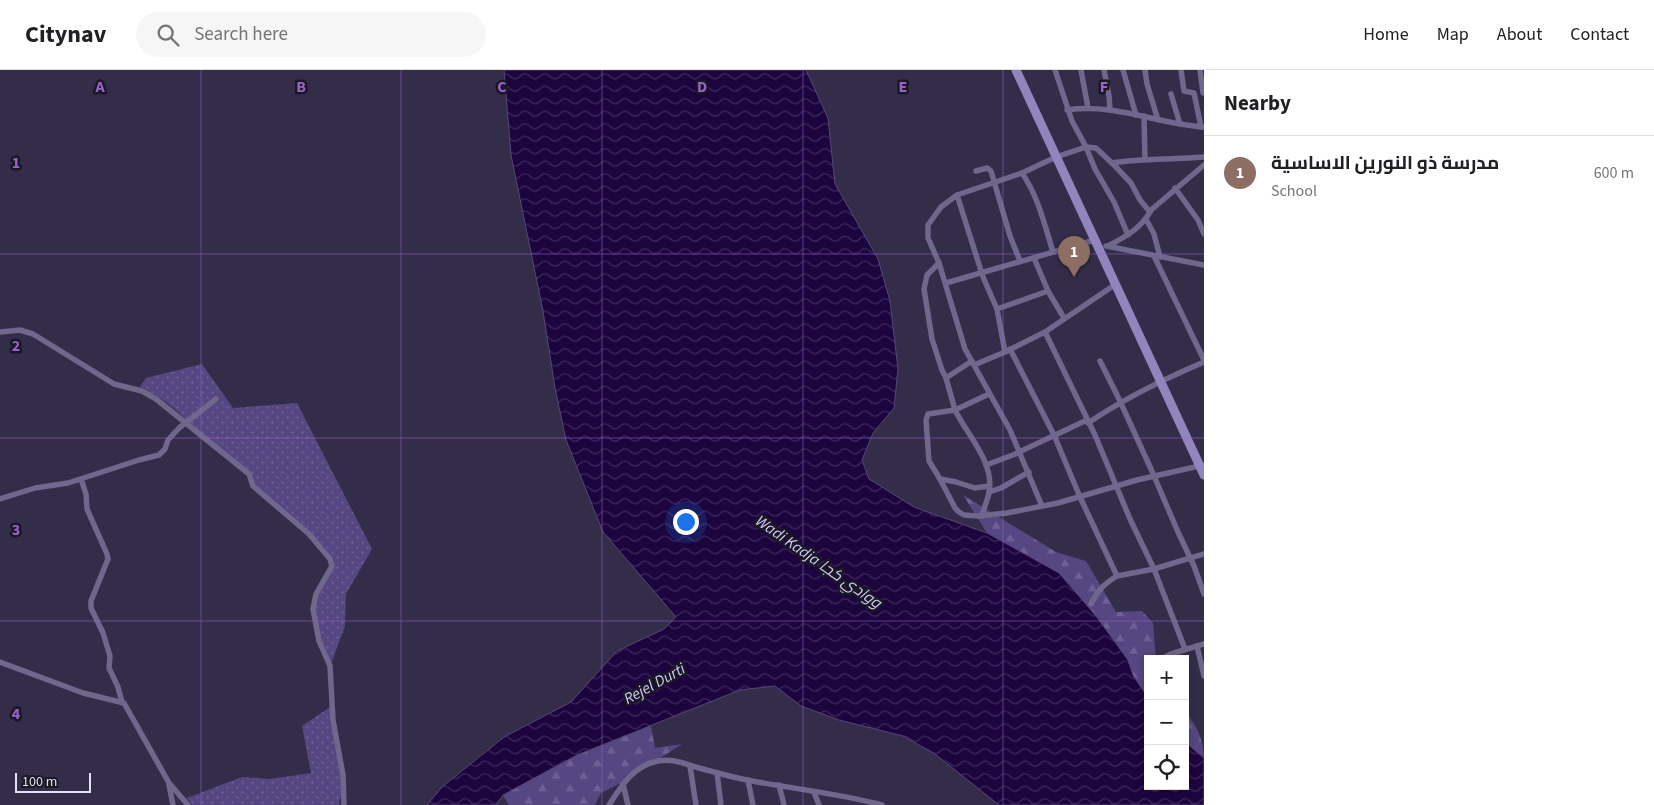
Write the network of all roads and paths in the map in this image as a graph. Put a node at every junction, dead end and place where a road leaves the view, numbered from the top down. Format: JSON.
{"nodes":[{"id":1,"x":1016,"y":70,"type":"edge"},
{"id":2,"x":1055,"y":70,"type":"edge"},
{"id":3,"x":1081,"y":70,"type":"edge"},
{"id":4,"x":1104,"y":70,"type":"edge"},
{"id":5,"x":1123,"y":70,"type":"edge"},
{"id":6,"x":1145,"y":70,"type":"edge"},
{"id":7,"x":1181,"y":70,"type":"edge"},
{"id":8,"x":1200,"y":70,"type":"edge"},
{"id":9,"x":1203,"y":93,"type":"edge"},
{"id":10,"x":1172,"y":94,"type":"dead end"},
{"id":11,"x":1088,"y":108,"type":"junction"},
{"id":12,"x":1067,"y":110,"type":"junction"},
{"id":13,"x":1110,"y":110,"type":"junction"},
{"id":14,"x":1136,"y":115,"type":"junction"},
{"id":15,"x":1144,"y":116,"type":"junction"},
{"id":16,"x":1158,"y":120,"type":"junction"},
{"id":17,"x":1180,"y":124,"type":"junction"},
{"id":18,"x":1202,"y":127,"type":"edge"},
{"id":19,"x":1086,"y":147,"type":"junction"},
{"id":20,"x":1056,"y":157,"type":"junction"},
{"id":21,"x":1204,"y":157,"type":"edge"},
{"id":22,"x":1145,"y":158,"type":"junction"},
{"id":23,"x":1112,"y":163,"type":"junction"},
{"id":24,"x":1204,"y":165,"type":"edge"},
{"id":25,"x":976,"y":171,"type":"dead end"},
{"id":26,"x":1022,"y":173,"type":"junction"},
{"id":27,"x":994,"y":183,"type":"junction"},
{"id":28,"x":1175,"y":188,"type":"junction"},
{"id":29,"x":957,"y":196,"type":"junction"},
{"id":30,"x":1150,"y":212,"type":"junction"},
{"id":31,"x":1146,"y":219,"type":"junction"},
{"id":32,"x":1203,"y":225,"type":"edge"},
{"id":33,"x":1204,"y":234,"type":"edge"},
{"id":34,"x":1128,"y":235,"type":"junction"},
{"id":35,"x":1096,"y":242,"type":"junction"},
{"id":36,"x":1108,"y":246,"type":"junction"},
{"id":37,"x":1053,"y":252,"type":"junction"},
{"id":38,"x":1157,"y":256,"type":"junction"},
{"id":39,"x":1034,"y":258,"type":"junction"},
{"id":40,"x":1020,"y":261,"type":"junction"},
{"id":41,"x":939,"y":264,"type":"junction"},
{"id":42,"x":1204,"y":265,"type":"edge"},
{"id":43,"x":982,"y":273,"type":"junction"},
{"id":44,"x":946,"y":283,"type":"junction"},
{"id":45,"x":1116,"y":284,"type":"junction"},
{"id":46,"x":1048,"y":291,"type":"junction"},
{"id":47,"x":997,"y":309,"type":"junction"},
{"id":48,"x":1064,"y":318,"type":"junction"},
{"id":49,"x":0,"y":332,"type":"edge"},
{"id":50,"x":1045,"y":332,"type":"junction"},
{"id":51,"x":1008,"y":350,"type":"junction"},
{"id":52,"x":1100,"y":361,"type":"dead end"},
{"id":53,"x":1204,"y":361,"type":"edge"},
{"id":54,"x":973,"y":363,"type":"junction"},
{"id":55,"x":946,"y":378,"type":"junction"},
{"id":56,"x":1161,"y":380,"type":"junction"},
{"id":57,"x":989,"y":394,"type":"junction"},
{"id":58,"x":216,"y":399,"type":"dead end"},
{"id":59,"x":1121,"y":402,"type":"junction"},
{"id":60,"x":955,"y":410,"type":"junction"},
{"id":61,"x":1088,"y":421,"type":"junction"},
{"id":62,"x":186,"y":422,"type":"junction"},
{"id":63,"x":1054,"y":435,"type":"junction"},
{"id":64,"x":1020,"y":451,"type":"junction"},
{"id":65,"x":986,"y":465,"type":"junction"},
{"id":66,"x":1202,"y":465,"type":"edge"},
{"id":67,"x":1029,"y":472,"type":"junction"},
{"id":68,"x":1204,"y":475,"type":"edge"},
{"id":69,"x":1154,"y":476,"type":"junction"},
{"id":70,"x":81,"y":479,"type":"junction"},
{"id":71,"x":940,"y":479,"type":"junction"},
{"id":72,"x":1116,"y":486,"type":"junction"},
{"id":73,"x":989,"y":489,"type":"junction"},
{"id":74,"x":1080,"y":497,"type":"junction"},
{"id":75,"x":0,"y":499,"type":"edge"},
{"id":76,"x":1042,"y":506,"type":"junction"},
{"id":77,"x":982,"y":516,"type":"junction"},
{"id":78,"x":1204,"y":554,"type":"edge"},
{"id":79,"x":1190,"y":558,"type":"junction"},
{"id":80,"x":1154,"y":569,"type":"junction"},
{"id":81,"x":1117,"y":576,"type":"junction"},
{"id":82,"x":1204,"y":594,"type":"edge"},
{"id":83,"x":1091,"y":604,"type":"dead end"},
{"id":84,"x":1201,"y":645,"type":"edge"},
{"id":85,"x":1185,"y":649,"type":"junction"},
{"id":86,"x":1171,"y":655,"type":"edge"},
{"id":87,"x":0,"y":662,"type":"edge"},
{"id":88,"x":1204,"y":676,"type":"edge"},
{"id":89,"x":122,"y":702,"type":"junction"},
{"id":90,"x":690,"y":766,"type":"junction"},
{"id":91,"x":717,"y":773,"type":"junction"},
{"id":92,"x":748,"y":780,"type":"junction"},
{"id":93,"x":169,"y":783,"type":"junction"},
{"id":94,"x":623,"y":784,"type":"junction"},
{"id":95,"x":779,"y":785,"type":"junction"},
{"id":96,"x":814,"y":792,"type":"junction"},
{"id":97,"x":872,"y":804,"type":"edge"},
{"id":98,"x":173,"y":805,"type":"edge"},
{"id":99,"x":188,"y":805,"type":"edge"},
{"id":100,"x":344,"y":805,"type":"edge"},
{"id":101,"x":609,"y":805,"type":"edge"},
{"id":102,"x":628,"y":805,"type":"edge"},
{"id":103,"x":696,"y":805,"type":"edge"},
{"id":104,"x":721,"y":805,"type":"edge"},
{"id":105,"x":753,"y":805,"type":"edge"},
{"id":106,"x":784,"y":805,"type":"edge"},
{"id":107,"x":819,"y":805,"type":"edge"},
{"id":108,"x":882,"y":805,"type":"edge"}],
"edges":[{"from":1,"to":20,"type":"main road"},
{"from":2,"to":12,"type":"street"},
{"from":3,"to":11,"type":"street"},
{"from":4,"to":13,"type":"street"},
{"from":5,"to":14,"type":"street"},
{"from":6,"to":16,"type":"street"},
{"from":7,"to":18,"type":"street"},
{"from":8,"to":9,"type":"street"},
{"from":10,"to":17,"type":"street"},
{"from":11,"to":12,"type":"street"},
{"from":11,"to":13,"type":"street"},
{"from":12,"to":19,"type":"street"},
{"from":13,"to":14,"type":"street"},
{"from":14,"to":15,"type":"street"},
{"from":15,"to":16,"type":"street"},
{"from":15,"to":22,"type":"street"},
{"from":16,"to":17,"type":"street"},
{"from":17,"to":18,"type":"street"},
{"from":19,"to":20,"type":"street"},
{"from":19,"to":23,"type":"street"},
{"from":19,"to":34,"type":"street"},
{"from":20,"to":26,"type":"street"},
{"from":20,"to":35,"type":"main road"},
{"from":21,"to":22,"type":"street"},
{"from":22,"to":23,"type":"street"},
{"from":23,"to":30,"type":"street"},
{"from":24,"to":28,"type":"street"},
{"from":25,"to":27,"type":"street"},
{"from":26,"to":27,"type":"street"},
{"from":26,"to":37,"type":"street"},
{"from":27,"to":29,"type":"street"},
{"from":27,"to":40,"type":"street"},
{"from":28,"to":30,"type":"street"},
{"from":28,"to":32,"type":"street"},
{"from":29,"to":41,"type":"street"},
{"from":29,"to":43,"type":"street"},
{"from":30,"to":31,"type":"street"},
{"from":31,"to":34,"type":"street"},
{"from":31,"to":38,"type":"street"},
{"from":32,"to":33,"type":"street"},
{"from":34,"to":36,"type":"street"},
{"from":35,"to":36,"type":"street"},
{"from":35,"to":37,"type":"street"},
{"from":35,"to":45,"type":"main road"},
{"from":36,"to":38,"type":"street"},
{"from":37,"to":39,"type":"street"},
{"from":38,"to":42,"type":"street"},
{"from":38,"to":53,"type":"street"},
{"from":39,"to":40,"type":"street"},
{"from":39,"to":46,"type":"street"},
{"from":40,"to":43,"type":"street"},
{"from":41,"to":44,"type":"street"},
{"from":41,"to":55,"type":"street"},
{"from":43,"to":44,"type":"street"},
{"from":43,"to":47,"type":"street"},
{"from":44,"to":54,"type":"street"},
{"from":45,"to":48,"type":"street"},
{"from":45,"to":56,"type":"main road"},
{"from":46,"to":47,"type":"street"},
{"from":46,"to":48,"type":"street"},
{"from":47,"to":51,"type":"street"},
{"from":48,"to":50,"type":"street"},
{"from":49,"to":62,"type":"street"},
{"from":50,"to":51,"type":"street"},
{"from":50,"to":61,"type":"street"},
{"from":51,"to":54,"type":"street"},
{"from":51,"to":63,"type":"street"},
{"from":52,"to":59,"type":"street"},
{"from":53,"to":56,"type":"street"},
{"from":54,"to":55,"type":"street"},
{"from":54,"to":57,"type":"street"},
{"from":55,"to":60,"type":"street"},
{"from":56,"to":59,"type":"street"},
{"from":56,"to":66,"type":"main road"},
{"from":57,"to":60,"type":"street"},
{"from":57,"to":64,"type":"street"},
{"from":58,"to":62,"type":"street"},
{"from":59,"to":61,"type":"street"},
{"from":59,"to":69,"type":"street"},
{"from":60,"to":65,"type":"street"},
{"from":60,"to":71,"type":"street"},
{"from":61,"to":63,"type":"street"},
{"from":61,"to":72,"type":"street"},
{"from":62,"to":70,"type":"street"},
{"from":62,"to":100,"type":"street"},
{"from":63,"to":64,"type":"street"},
{"from":63,"to":74,"type":"street"},
{"from":64,"to":65,"type":"street"},
{"from":64,"to":67,"type":"street"},
{"from":65,"to":73,"type":"street"},
{"from":66,"to":68,"type":"main road"},
{"from":66,"to":69,"type":"street"},
{"from":67,"to":73,"type":"street"},
{"from":67,"to":76,"type":"street"},
{"from":69,"to":72,"type":"street"},
{"from":69,"to":79,"type":"street"},
{"from":70,"to":75,"type":"street"},
{"from":70,"to":89,"type":"street"},
{"from":71,"to":73,"type":"street"},
{"from":71,"to":77,"type":"street"},
{"from":72,"to":74,"type":"street"},
{"from":72,"to":80,"type":"street"},
{"from":73,"to":77,"type":"street"},
{"from":74,"to":76,"type":"street"},
{"from":74,"to":81,"type":"street"},
{"from":76,"to":77,"type":"street"},
{"from":78,"to":79,"type":"street"},
{"from":79,"to":80,"type":"street"},
{"from":79,"to":82,"type":"street"},
{"from":80,"to":81,"type":"street"},
{"from":80,"to":85,"type":"street"},
{"from":81,"to":83,"type":"street"},
{"from":84,"to":85,"type":"street"},
{"from":84,"to":88,"type":"street"},
{"from":85,"to":86,"type":"street"},
{"from":87,"to":89,"type":"street"},
{"from":89,"to":93,"type":"street"},
{"from":90,"to":91,"type":"street"},
{"from":90,"to":94,"type":"street"},
{"from":90,"to":103,"type":"street"},
{"from":91,"to":92,"type":"street"},
{"from":91,"to":104,"type":"street"},
{"from":92,"to":95,"type":"street"},
{"from":92,"to":105,"type":"street"},
{"from":93,"to":98,"type":"street"},
{"from":93,"to":99,"type":"street"},
{"from":94,"to":101,"type":"street"},
{"from":94,"to":102,"type":"street"},
{"from":95,"to":96,"type":"street"},
{"from":95,"to":106,"type":"street"},
{"from":96,"to":97,"type":"street"},
{"from":96,"to":107,"type":"street"},
{"from":97,"to":108,"type":"street"}]}
